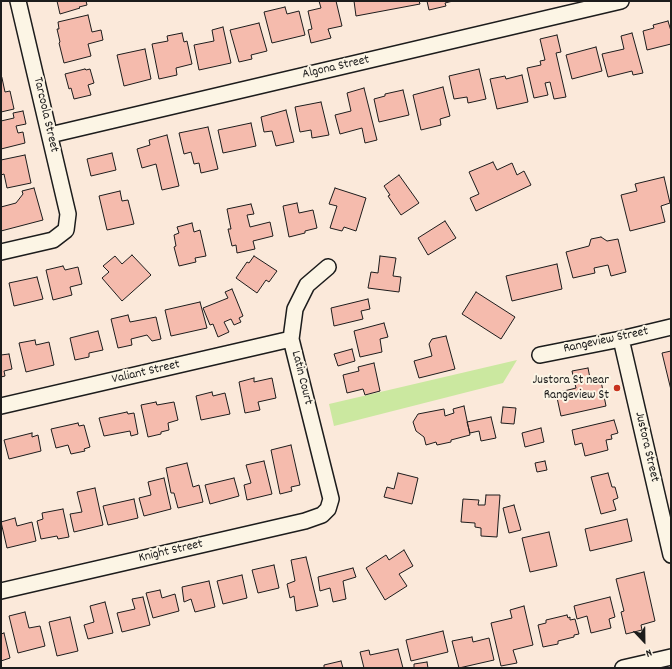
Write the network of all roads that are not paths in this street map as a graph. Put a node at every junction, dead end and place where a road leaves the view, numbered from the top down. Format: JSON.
{"nodes":[{"id":1,"x":18,"y":1,"type":"edge"},
{"id":2,"x":621,"y":1,"type":"edge"},
{"id":3,"x":50,"y":135,"type":"junction"},
{"id":4,"x":1,"y":252,"type":"edge"},
{"id":5,"x":328,"y":267,"type":"dead end"},
{"id":6,"x":671,"y":327,"type":"edge"},
{"id":7,"x":291,"y":339,"type":"junction"},
{"id":8,"x":621,"y":339,"type":"junction"},
{"id":9,"x":540,"y":355,"type":"dead end"},
{"id":10,"x":1,"y":406,"type":"edge"},
{"id":11,"x":330,"y":499,"type":"joint"},
{"id":12,"x":671,"y":555,"type":"edge"},
{"id":13,"x":1,"y":591,"type":"edge"},
{"id":14,"x":671,"y":657,"type":"edge"},
{"id":15,"x":623,"y":668,"type":"edge"}],
"edges":[{"from":1,"to":3,"type":"street","name":"Tarcoola Street"},
{"from":2,"to":3,"type":"street","name":"Algona Street"},
{"from":3,"to":4,"type":"street","name":"Tarcoola Street"},
{"from":5,"to":7,"type":"street","name":"Latin Court"},
{"from":6,"to":8,"type":"street","name":"Rangeview Street"},
{"from":7,"to":10,"type":"street","name":"Valiant Street"},
{"from":7,"to":11,"type":"street","name":"Latin Court"},
{"from":8,"to":9,"type":"street","name":"Rangeview Street"},
{"from":8,"to":12,"type":"street","name":"Justora Street"},
{"from":11,"to":13,"type":"street","name":"Knight Street"},
{"from":14,"to":15,"type":"street"}]}
